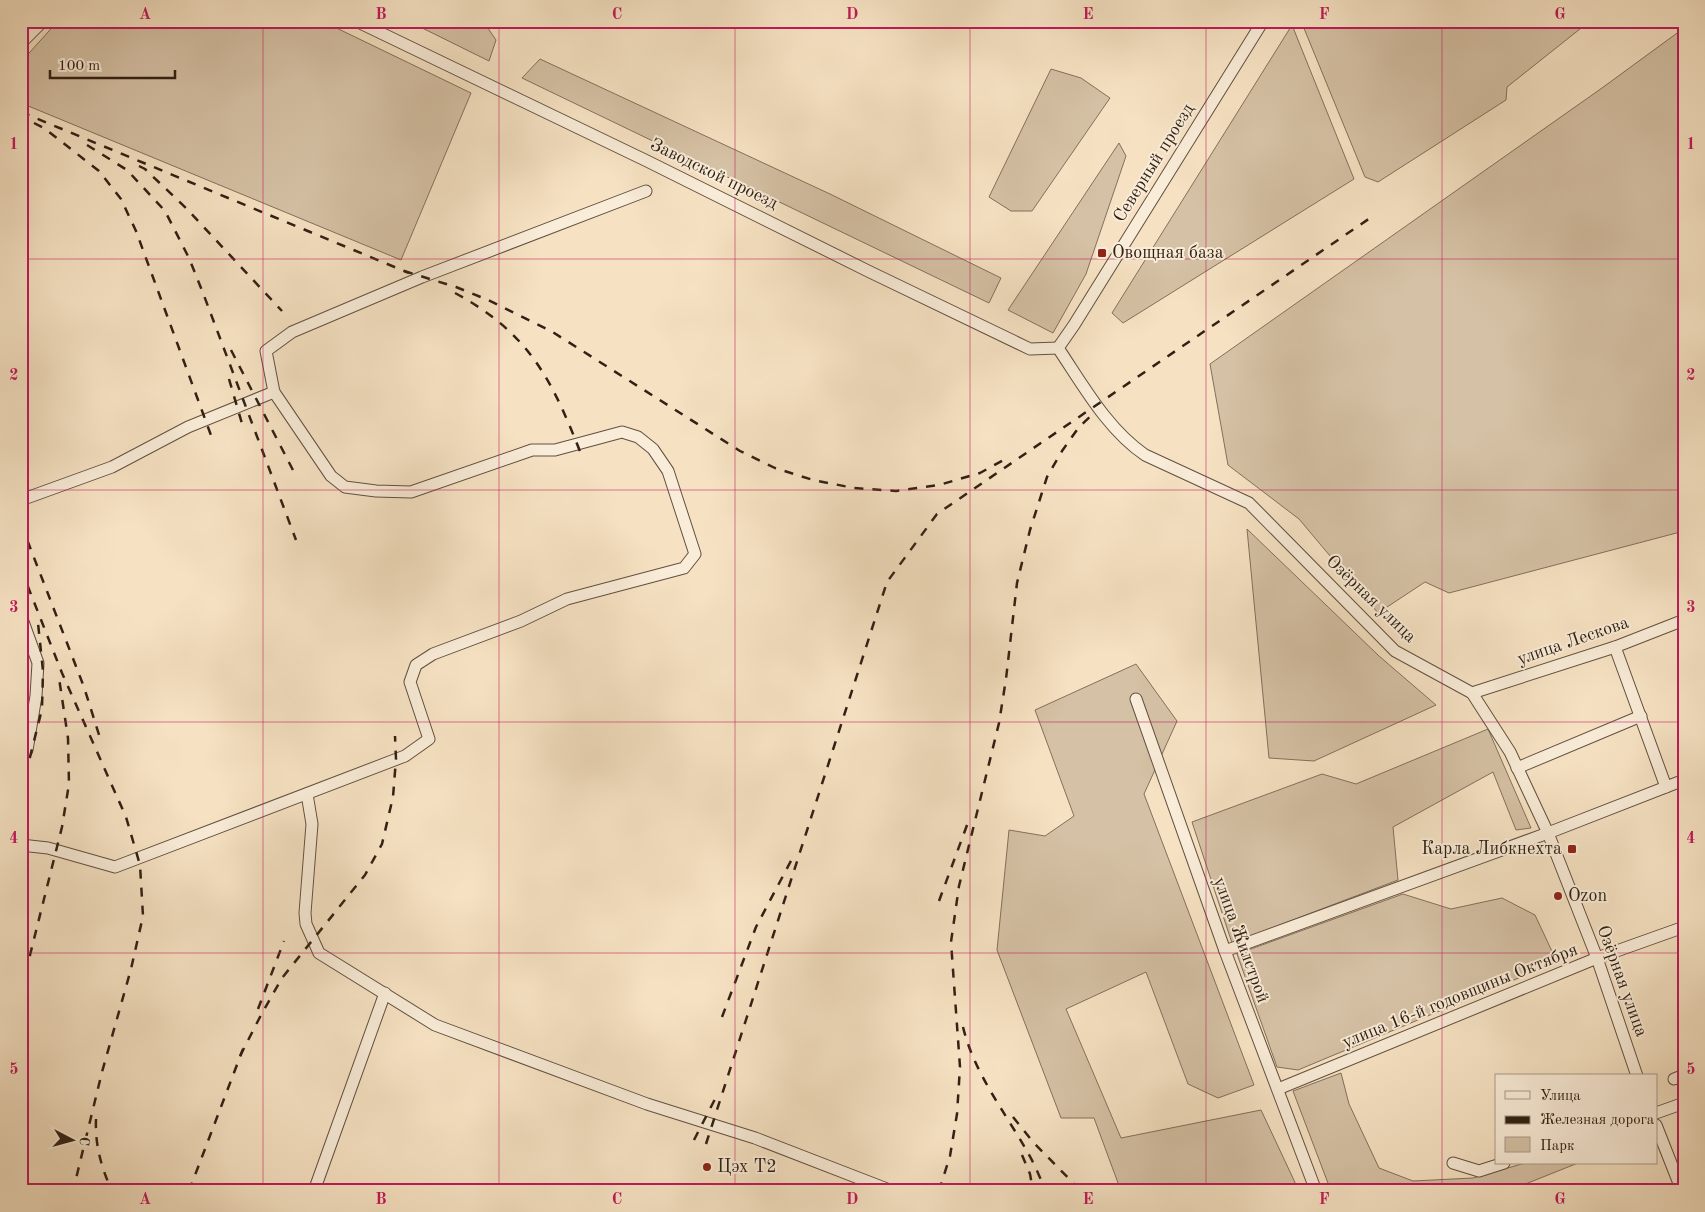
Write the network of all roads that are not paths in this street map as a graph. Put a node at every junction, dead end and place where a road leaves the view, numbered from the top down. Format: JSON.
{"nodes":[{"id":1,"x":43,"y":21,"type":"edge"},
{"id":2,"x":356,"y":21,"type":"edge"},
{"id":3,"x":1263,"y":21,"type":"edge"},
{"id":4,"x":21,"y":43,"type":"edge"},
{"id":5,"x":646,"y":191,"type":"dead end"},
{"id":6,"x":1058,"y":348,"type":"junction"},
{"id":7,"x":274,"y":392,"type":"junction"},
{"id":8,"x":21,"y":500,"type":"edge"},
{"id":9,"x":21,"y":616,"type":"edge"},
{"id":10,"x":1684,"y":620,"type":"edge"},
{"id":11,"x":1615,"y":647,"type":"junction"},
{"id":12,"x":1472,"y":693,"type":"junction"},
{"id":13,"x":1136,"y":699,"type":"dead end"},
{"id":14,"x":1641,"y":716,"type":"junction"},
{"id":15,"x":21,"y":758,"type":"edge"},
{"id":16,"x":1517,"y":768,"type":"junction"},
{"id":17,"x":1684,"y":780,"type":"edge"},
{"id":18,"x":1666,"y":787,"type":"junction"},
{"id":19,"x":307,"y":794,"type":"junction"},
{"id":20,"x":1548,"y":833,"type":"junction"},
{"id":21,"x":21,"y":845,"type":"edge"},
{"id":22,"x":1684,"y":927,"type":"edge"},
{"id":23,"x":1225,"y":951,"type":"junction"},
{"id":24,"x":1597,"y":958,"type":"junction"},
{"id":25,"x":385,"y":994,"type":"junction"},
{"id":26,"x":1636,"y":1074,"type":"edge"},
{"id":27,"x":1278,"y":1089,"type":"junction"},
{"id":28,"x":1684,"y":1103,"type":"edge"},
{"id":29,"x":1658,"y":1112,"type":"edge"},
{"id":30,"x":1658,"y":1130,"type":"edge"},
{"id":31,"x":1453,"y":1164,"type":"dead end"},
{"id":32,"x":1501,"y":1164,"type":"edge"},
{"id":33,"x":314,"y":1191,"type":"edge"},
{"id":34,"x":892,"y":1191,"type":"edge"},
{"id":35,"x":1316,"y":1191,"type":"edge"},
{"id":36,"x":1682,"y":1191,"type":"edge"}],
"edges":[{"from":1,"to":4,"type":"street"},
{"from":2,"to":6,"type":"street","name":"Заводской проезд"},
{"from":3,"to":6,"type":"street","name":"Северный проезд"},
{"from":5,"to":7,"type":"street"},
{"from":6,"to":12,"type":"street","name":"Озёрная улица"},
{"from":7,"to":8,"type":"street"},
{"from":7,"to":19,"type":"street"},
{"from":9,"to":15,"type":"street"},
{"from":10,"to":11,"type":"street","name":"улица Лескова"},
{"from":11,"to":12,"type":"street","name":"улица Лескова"},
{"from":11,"to":14,"type":"street"},
{"from":12,"to":16,"type":"street","name":"Озёрная улица"},
{"from":13,"to":23,"type":"street","name":"улица Жилстрой"},
{"from":14,"to":16,"type":"street"},
{"from":14,"to":18,"type":"street"},
{"from":16,"to":20,"type":"street","name":"Озёрная улица"},
{"from":17,"to":18,"type":"street"},
{"from":18,"to":20,"type":"street"},
{"from":19,"to":21,"type":"street"},
{"from":19,"to":25,"type":"street"},
{"from":20,"to":23,"type":"street"},
{"from":20,"to":24,"type":"street","name":"Озёрная улица"},
{"from":22,"to":24,"type":"street","name":"улица 16-й годовщины Октября"},
{"from":23,"to":27,"type":"street","name":"улица Жилстрой"},
{"from":24,"to":26,"type":"street","name":"Озёрная улица"},
{"from":24,"to":27,"type":"street","name":"улица 16-й годовщины Октября"},
{"from":25,"to":33,"type":"street"},
{"from":25,"to":34,"type":"street"},
{"from":27,"to":35,"type":"street","name":"улица Жилстрой"},
{"from":28,"to":29,"type":"street"},
{"from":30,"to":36,"type":"street"},
{"from":31,"to":32,"type":"street"}]}
